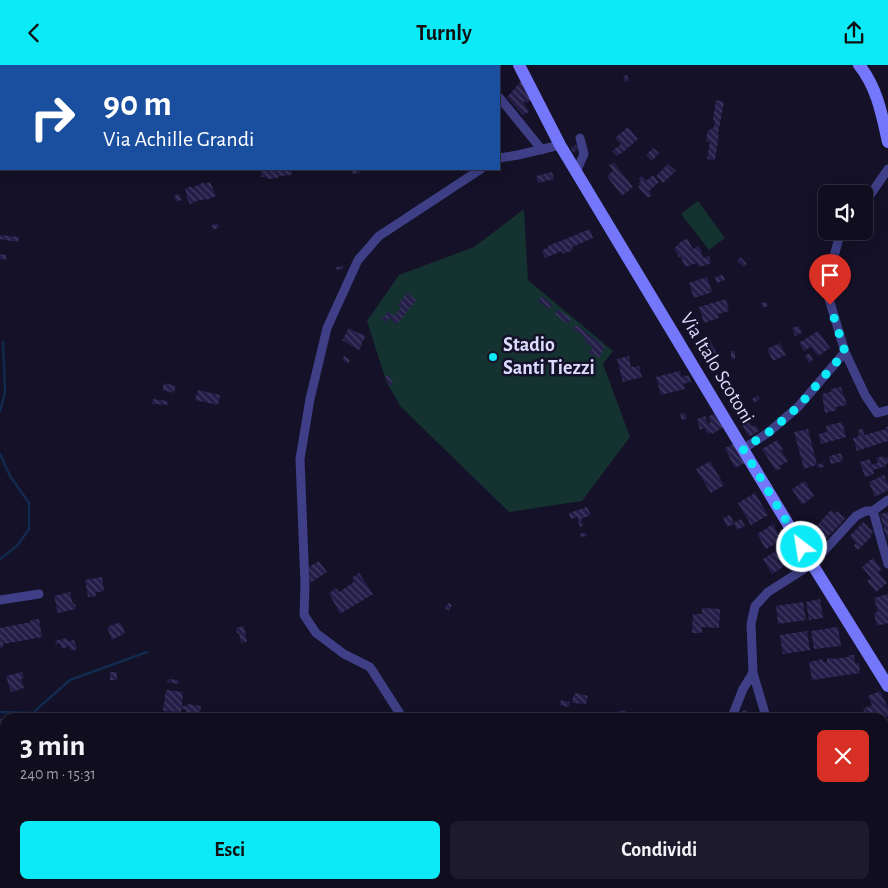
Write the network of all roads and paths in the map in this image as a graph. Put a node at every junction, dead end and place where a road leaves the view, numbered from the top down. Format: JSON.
{"nodes":[{"id":1,"x":518,"y":65,"type":"edge"},
{"id":2,"x":859,"y":65,"type":"edge"},
{"id":3,"x":500,"y":98,"type":"edge"},
{"id":4,"x":580,"y":138,"type":"dead end"},
{"id":5,"x":888,"y":142,"type":"edge"},
{"id":6,"x":560,"y":145,"type":"junction"},
{"id":7,"x":542,"y":150,"type":"junction"},
{"id":8,"x":500,"y":158,"type":"edge"},
{"id":9,"x":888,"y":169,"type":"edge"},
{"id":10,"x":479,"y":170,"type":"edge"},
{"id":11,"x":576,"y":172,"type":"junction"},
{"id":12,"x":873,"y":190,"type":"edge"},
{"id":13,"x":839,"y":240,"type":"edge"},
{"id":14,"x":845,"y":352,"type":"junction"},
{"id":15,"x":888,"y":410,"type":"edge"},
{"id":16,"x":743,"y":449,"type":"junction"},
{"id":17,"x":888,"y":500,"type":"edge"},
{"id":18,"x":873,"y":511,"type":"junction"},
{"id":19,"x":812,"y":564,"type":"junction"},
{"id":20,"x":888,"y":564,"type":"edge"},
{"id":21,"x":39,"y":594,"type":"dead end"},
{"id":22,"x":0,"y":600,"type":"edge"},
{"id":23,"x":752,"y":673,"type":"junction"},
{"id":24,"x":888,"y":686,"type":"edge"},
{"id":25,"x":399,"y":713,"type":"edge"},
{"id":26,"x":734,"y":713,"type":"edge"},
{"id":27,"x":765,"y":713,"type":"edge"}],
"edges":[{"from":1,"to":6,"type":"street","name":"Via Italo Scotoni"},
{"from":2,"to":5,"type":"street"},
{"from":3,"to":7,"type":"street"},
{"from":4,"to":11,"type":"street"},
{"from":6,"to":7,"type":"street"},
{"from":6,"to":11,"type":"street","name":"Via Italo Scotoni"},
{"from":7,"to":8,"type":"street"},
{"from":9,"to":12,"type":"street"},
{"from":10,"to":25,"type":"street"},
{"from":11,"to":16,"type":"street","name":"Via Italo Scotoni"},
{"from":13,"to":14,"type":"street"},
{"from":14,"to":15,"type":"street"},
{"from":14,"to":16,"type":"street"},
{"from":16,"to":19,"type":"street","name":"Via Italo Scotoni"},
{"from":17,"to":18,"type":"street"},
{"from":18,"to":19,"type":"street"},
{"from":18,"to":20,"type":"street"},
{"from":19,"to":23,"type":"street"},
{"from":19,"to":24,"type":"street","name":"Via Italo Scotoni"},
{"from":21,"to":22,"type":"street"},
{"from":23,"to":26,"type":"street"},
{"from":23,"to":27,"type":"street"}]}
